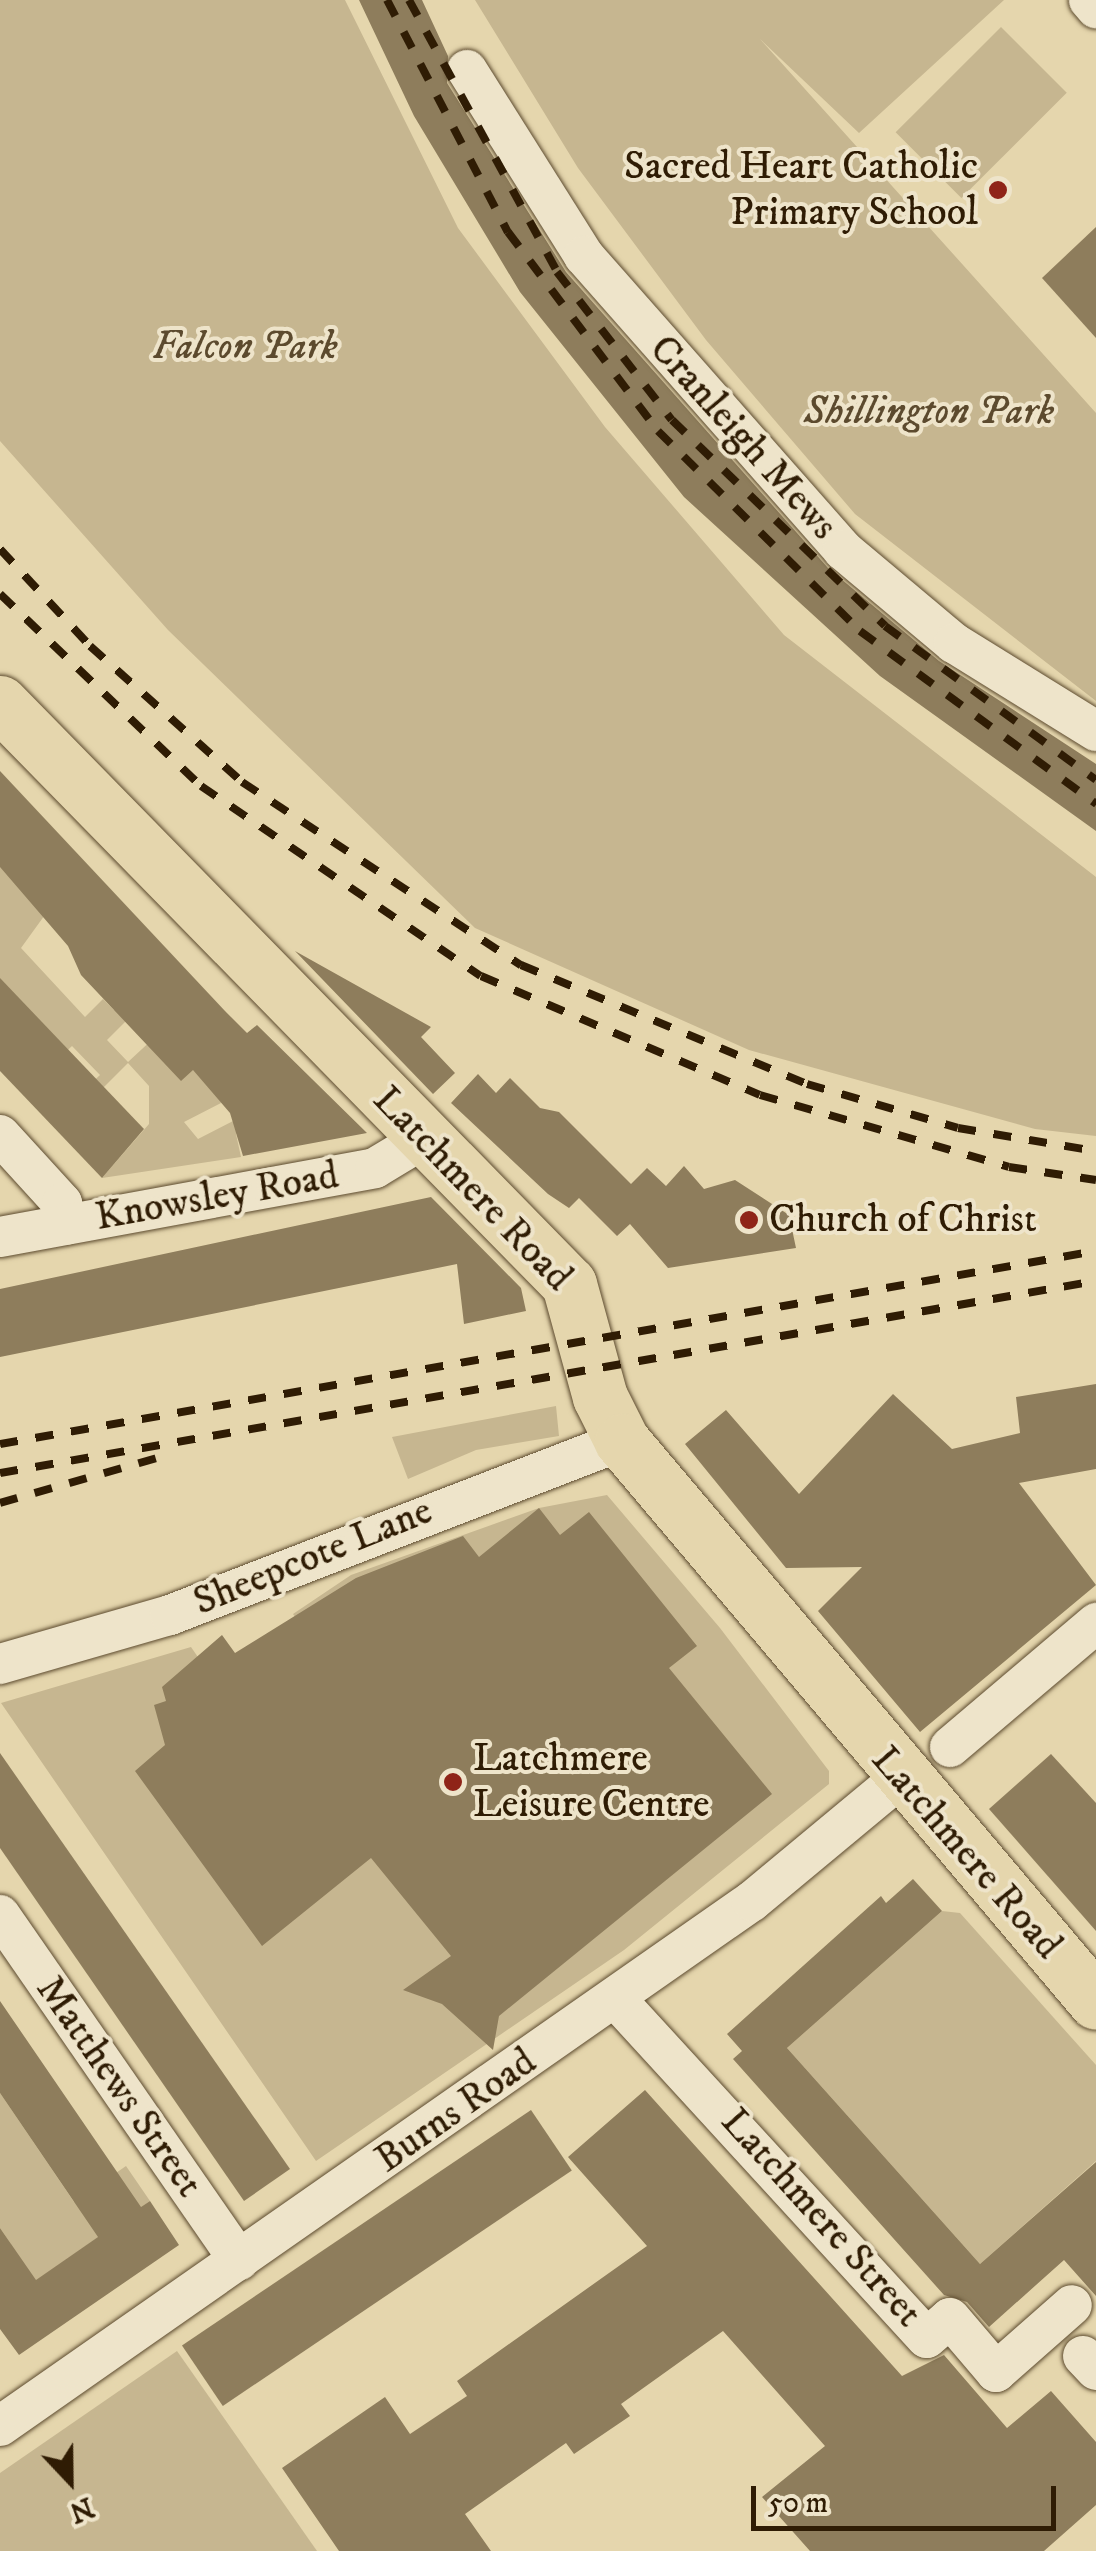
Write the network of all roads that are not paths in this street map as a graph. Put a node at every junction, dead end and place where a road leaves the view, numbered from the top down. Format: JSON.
{"nodes":[{"id":1,"x":1089,"y":0,"type":"edge"},
{"id":2,"x":1096,"y":8,"type":"edge"},
{"id":3,"x":467,"y":70,"type":"dead end"},
{"id":4,"x":0,"y":703,"type":"edge"},
{"id":5,"x":1096,"y":731,"type":"edge"},
{"id":6,"x":0,"y":1136,"type":"edge"},
{"id":7,"x":425,"y":1138,"type":"junction"},
{"id":8,"x":67,"y":1224,"type":"junction"},
{"id":9,"x":0,"y":1237,"type":"edge"},
{"id":10,"x":622,"y":1441,"type":"junction"},
{"id":11,"x":1096,"y":1622,"type":"edge"},
{"id":12,"x":0,"y":1664,"type":"edge"},
{"id":13,"x":950,"y":1747,"type":"dead end"},
{"id":14,"x":900,"y":1778,"type":"junction"},
{"id":15,"x":0,"y":1915,"type":"edge"},
{"id":16,"x":615,"y":1998,"type":"junction"},
{"id":17,"x":1096,"y":2002,"type":"edge"},
{"id":18,"x":238,"y":2260,"type":"junction"},
{"id":19,"x":1072,"y":2305,"type":"dead end"},
{"id":20,"x":4,"y":2414,"type":"edge"}],
"edges":[{"from":1,"to":2,"type":"street"},
{"from":3,"to":5,"type":"street","name":"Cranleigh Mews"},
{"from":4,"to":7,"type":"highway","name":"Latchmere Road"},
{"from":6,"to":8,"type":"street"},
{"from":7,"to":8,"type":"street","name":"Knowsley Road"},
{"from":7,"to":10,"type":"highway","name":"Latchmere Road"},
{"from":8,"to":9,"type":"street","name":"Knowsley Road"},
{"from":10,"to":12,"type":"street","name":"Sheepcote Lane"},
{"from":10,"to":14,"type":"highway","name":"Latchmere Road"},
{"from":11,"to":13,"type":"street"},
{"from":14,"to":16,"type":"street","name":"Burns Road"},
{"from":14,"to":17,"type":"highway","name":"Latchmere Road"},
{"from":15,"to":18,"type":"street","name":"Matthews Street"},
{"from":16,"to":18,"type":"street","name":"Burns Road"},
{"from":16,"to":19,"type":"street","name":"Latchmere Street"},
{"from":18,"to":20,"type":"street","name":"Burns Road"}]}
